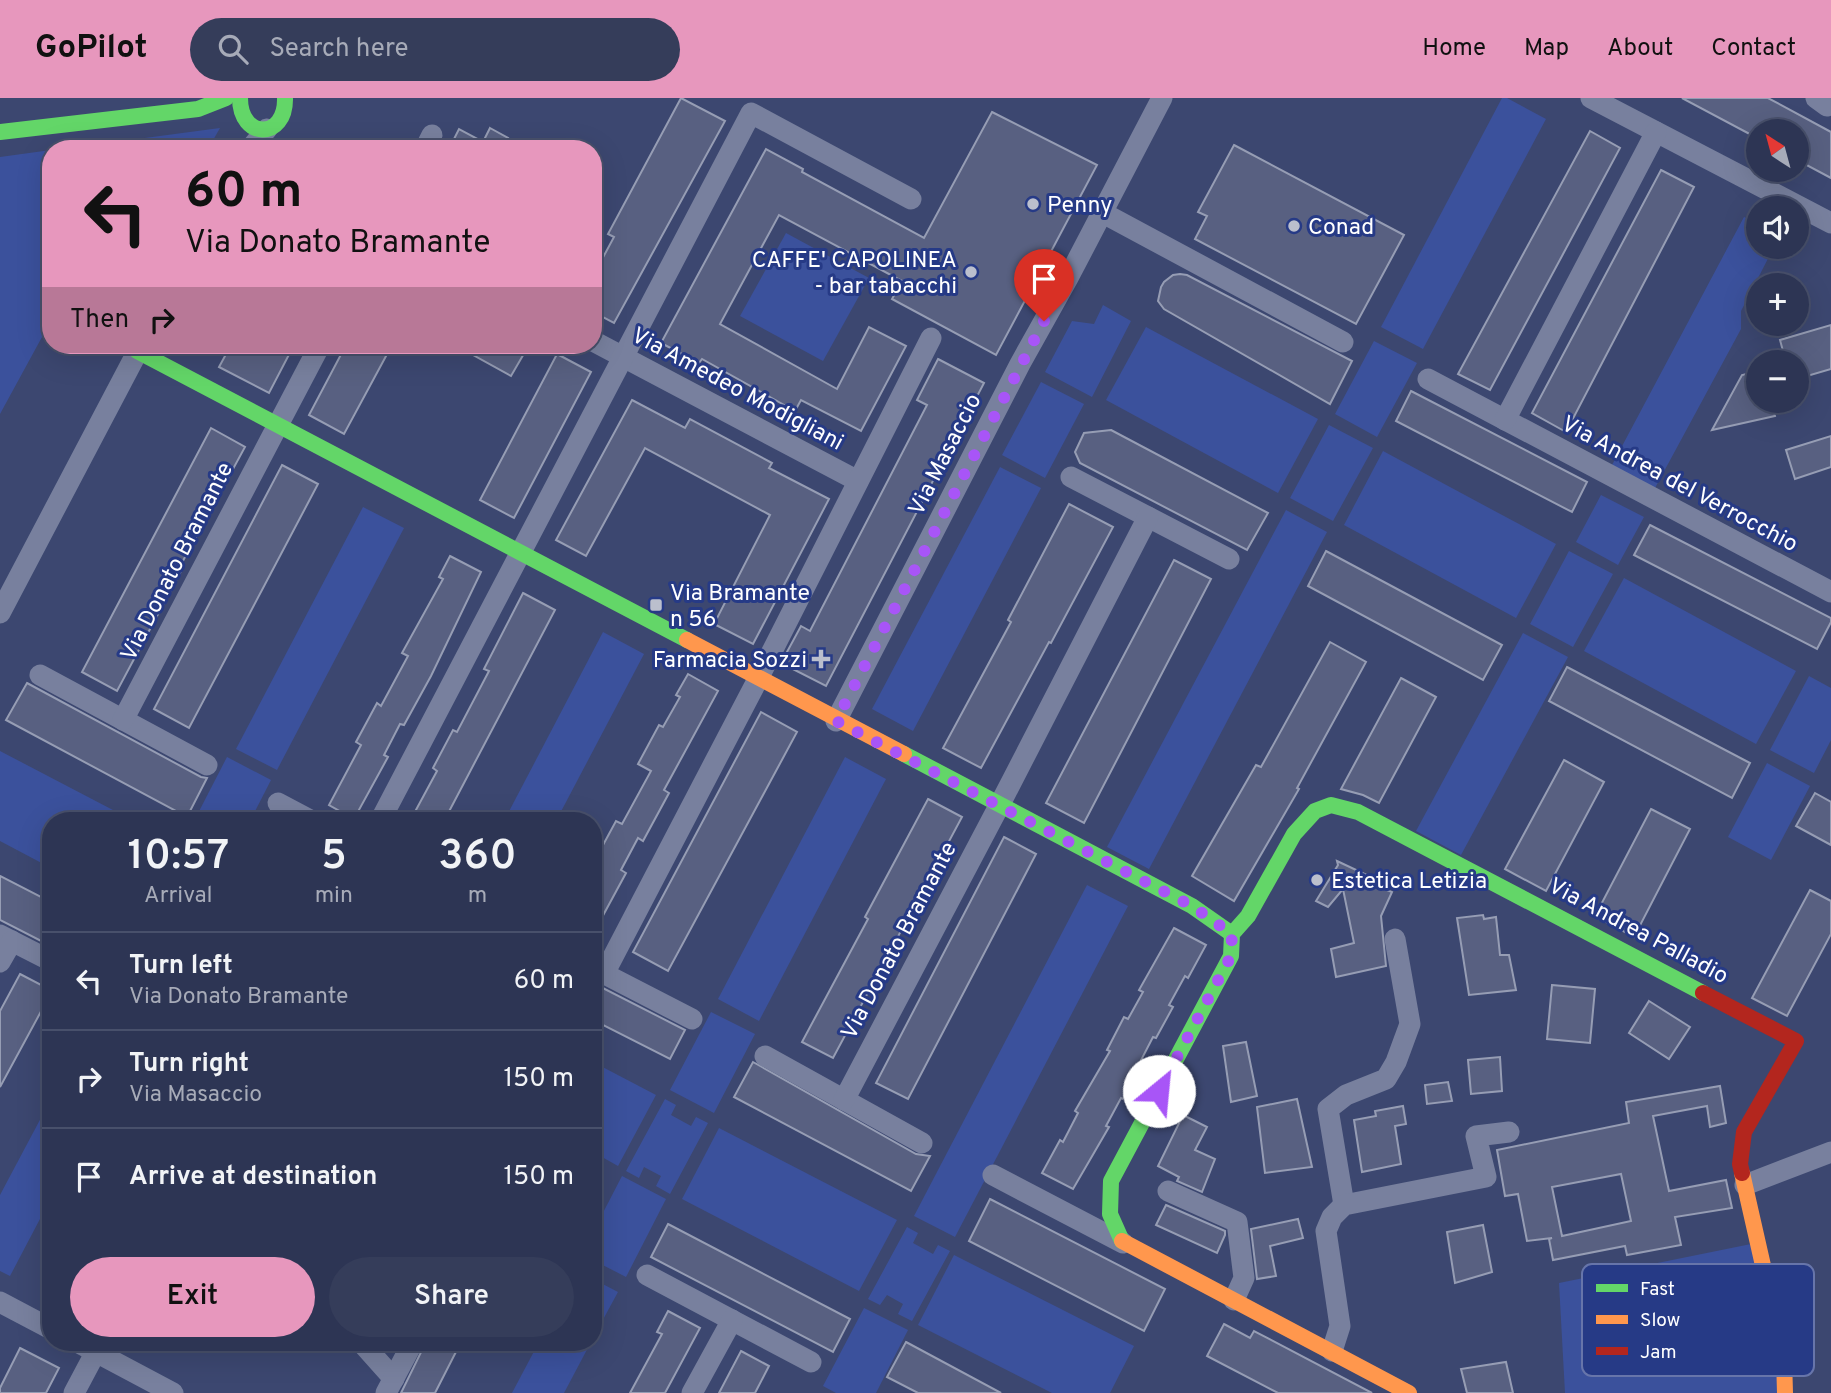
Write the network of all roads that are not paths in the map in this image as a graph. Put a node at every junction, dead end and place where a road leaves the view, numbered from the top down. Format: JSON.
{"nodes":[{"id":1,"x":226,"y":98,"type":"edge"},
{"id":2,"x":240,"y":98,"type":"edge"},
{"id":3,"x":1163,"y":98,"type":"edge"},
{"id":4,"x":1591,"y":98,"type":"edge"},
{"id":5,"x":1816,"y":98,"type":"edge"},
{"id":6,"x":290,"y":104,"type":"edge"},
{"id":7,"x":1831,"y":105,"type":"edge"},
{"id":8,"x":198,"y":109,"type":"junction"},
{"id":9,"x":253,"y":124,"type":"junction"},
{"id":10,"x":0,"y":132,"type":"edge"},
{"id":11,"x":1656,"y":132,"type":"junction"},
{"id":12,"x":246,"y":140,"type":"edge"},
{"id":13,"x":251,"y":140,"type":"edge"},
{"id":14,"x":911,"y":199,"type":"dead end"},
{"id":15,"x":1103,"y":213,"type":"junction"},
{"id":16,"x":1831,"y":223,"type":"edge"},
{"id":17,"x":931,"y":338,"type":"dead end"},
{"id":18,"x":1343,"y":342,"type":"dead end"},
{"id":19,"x":602,"y":346,"type":"edge"},
{"id":20,"x":136,"y":354,"type":"edge"},
{"id":21,"x":150,"y":354,"type":"edge"},
{"id":22,"x":315,"y":354,"type":"edge"},
{"id":23,"x":622,"y":357,"type":"junction"},
{"id":24,"x":1428,"y":379,"type":"dead end"},
{"id":25,"x":1505,"y":420,"type":"junction"},
{"id":26,"x":276,"y":425,"type":"junction"},
{"id":27,"x":1071,"y":477,"type":"dead end"},
{"id":28,"x":858,"y":481,"type":"junction"},
{"id":29,"x":1148,"y":517,"type":"junction"},
{"id":30,"x":520,"y":554,"type":"junction"},
{"id":31,"x":1228,"y":559,"type":"dead end"},
{"id":32,"x":1831,"y":592,"type":"edge"},
{"id":33,"x":0,"y":613,"type":"edge"},
{"id":34,"x":40,"y":675,"type":"dead end"},
{"id":35,"x":758,"y":679,"type":"junction"},
{"id":36,"x":123,"y":720,"type":"junction"},
{"id":37,"x":836,"y":721,"type":"junction"},
{"id":38,"x":207,"y":765,"type":"dead end"},
{"id":39,"x":278,"y":803,"type":"dead end"},
{"id":40,"x":999,"y":806,"type":"junction"},
{"id":41,"x":296,"y":812,"type":"edge"},
{"id":42,"x":385,"y":812,"type":"edge"},
{"id":43,"x":1232,"y":934,"type":"junction"},
{"id":44,"x":6,"y":938,"type":"edge"},
{"id":45,"x":1395,"y":939,"type":"dead end"},
{"id":46,"x":42,"y":956,"type":"edge"},
{"id":47,"x":0,"y":962,"type":"edge"},
{"id":48,"x":602,"y":965,"type":"edge"},
{"id":49,"x":602,"y":973,"type":"edge"},
{"id":50,"x":692,"y":1019,"type":"dead end"},
{"id":51,"x":765,"y":1056,"type":"dead end"},
{"id":52,"x":844,"y":1100,"type":"junction"},
{"id":53,"x":1509,"y":1132,"type":"dead end"},
{"id":54,"x":922,"y":1143,"type":"dead end"},
{"id":55,"x":1831,"y":1152,"type":"edge"},
{"id":56,"x":993,"y":1175,"type":"dead end"},
{"id":57,"x":1745,"y":1185,"type":"junction"},
{"id":58,"x":1168,"y":1191,"type":"dead end"},
{"id":59,"x":1344,"y":1205,"type":"junction"},
{"id":60,"x":1123,"y":1243,"type":"junction"},
{"id":61,"x":1763,"y":1264,"type":"edge"},
{"id":62,"x":646,"y":1275,"type":"dead end"},
{"id":63,"x":1234,"y":1300,"type":"junction"},
{"id":64,"x":0,"y":1302,"type":"edge"},
{"id":65,"x":732,"y":1320,"type":"junction"},
{"id":66,"x":42,"y":1324,"type":"edge"},
{"id":67,"x":97,"y":1351,"type":"edge"},
{"id":68,"x":105,"y":1351,"type":"edge"},
{"id":69,"x":367,"y":1351,"type":"edge"},
{"id":70,"x":408,"y":1351,"type":"edge"},
{"id":71,"x":1332,"y":1351,"type":"junction"},
{"id":72,"x":811,"y":1362,"type":"dead end"},
{"id":73,"x":390,"y":1386,"type":"edge"},
{"id":74,"x":1408,"y":1392,"type":"edge"},
{"id":75,"x":74,"y":1393,"type":"edge"},
{"id":76,"x":173,"y":1393,"type":"edge"},
{"id":77,"x":692,"y":1393,"type":"edge"}],
"edges":[{"from":1,"to":8,"type":"street"},
{"from":2,"to":9,"type":"street"},
{"from":3,"to":15,"type":"street","name":"Via Masaccio"},
{"from":4,"to":11,"type":"street"},
{"from":5,"to":7,"type":"street"},
{"from":6,"to":9,"type":"street"},
{"from":8,"to":9,"type":"street"},
{"from":8,"to":10,"type":"street"},
{"from":9,"to":12,"type":"street"},
{"from":9,"to":13,"type":"street"},
{"from":11,"to":16,"type":"street"},
{"from":11,"to":25,"type":"street"},
{"from":14,"to":23,"type":"street"},
{"from":15,"to":18,"type":"street"},
{"from":15,"to":37,"type":"street","name":"Via Masaccio"},
{"from":17,"to":28,"type":"street","name":"Via Amedeo Modigliani"},
{"from":19,"to":23,"type":"street","name":"Via Amedeo Modigliani"},
{"from":20,"to":33,"type":"street"},
{"from":21,"to":26,"type":"street"},
{"from":22,"to":26,"type":"street"},
{"from":23,"to":28,"type":"street","name":"Via Amedeo Modigliani"},
{"from":23,"to":30,"type":"street"},
{"from":24,"to":25,"type":"street","name":"Via Andrea del Verrocchio"},
{"from":25,"to":32,"type":"street","name":"Via Andrea del Verrocchio"},
{"from":26,"to":30,"type":"street"},
{"from":26,"to":36,"type":"street","name":"Via Donato Bramante"},
{"from":27,"to":29,"type":"street"},
{"from":28,"to":35,"type":"street","name":"Via Amedeo Modigliani"},
{"from":29,"to":31,"type":"street"},
{"from":29,"to":40,"type":"street","name":"Via Donato Bramante"},
{"from":30,"to":35,"type":"street"},
{"from":30,"to":42,"type":"street"},
{"from":34,"to":36,"type":"street"},
{"from":35,"to":37,"type":"street"},
{"from":35,"to":48,"type":"street"},
{"from":36,"to":38,"type":"street"},
{"from":37,"to":40,"type":"street"},
{"from":39,"to":41,"type":"street"},
{"from":40,"to":43,"type":"street"},
{"from":40,"to":52,"type":"street","name":"Via Donato Bramante"},
{"from":43,"to":57,"type":"street","name":"Via Andrea Palladio"},
{"from":43,"to":60,"type":"street"},
{"from":44,"to":46,"type":"street"},
{"from":44,"to":47,"type":"street"},
{"from":45,"to":59,"type":"street"},
{"from":49,"to":50,"type":"street"},
{"from":51,"to":52,"type":"street"},
{"from":52,"to":54,"type":"street"},
{"from":53,"to":59,"type":"street"},
{"from":55,"to":57,"type":"street"},
{"from":56,"to":60,"type":"street"},
{"from":57,"to":61,"type":"street","name":"Via Andrea Palladio"},
{"from":58,"to":63,"type":"street"},
{"from":59,"to":71,"type":"street"},
{"from":60,"to":63,"type":"street"},
{"from":62,"to":65,"type":"street"},
{"from":63,"to":71,"type":"street"},
{"from":64,"to":66,"type":"street"},
{"from":65,"to":72,"type":"street"},
{"from":65,"to":77,"type":"street"},
{"from":67,"to":75,"type":"street"},
{"from":68,"to":76,"type":"street"},
{"from":69,"to":73,"type":"street"},
{"from":70,"to":73,"type":"street"},
{"from":71,"to":74,"type":"street"}]}
